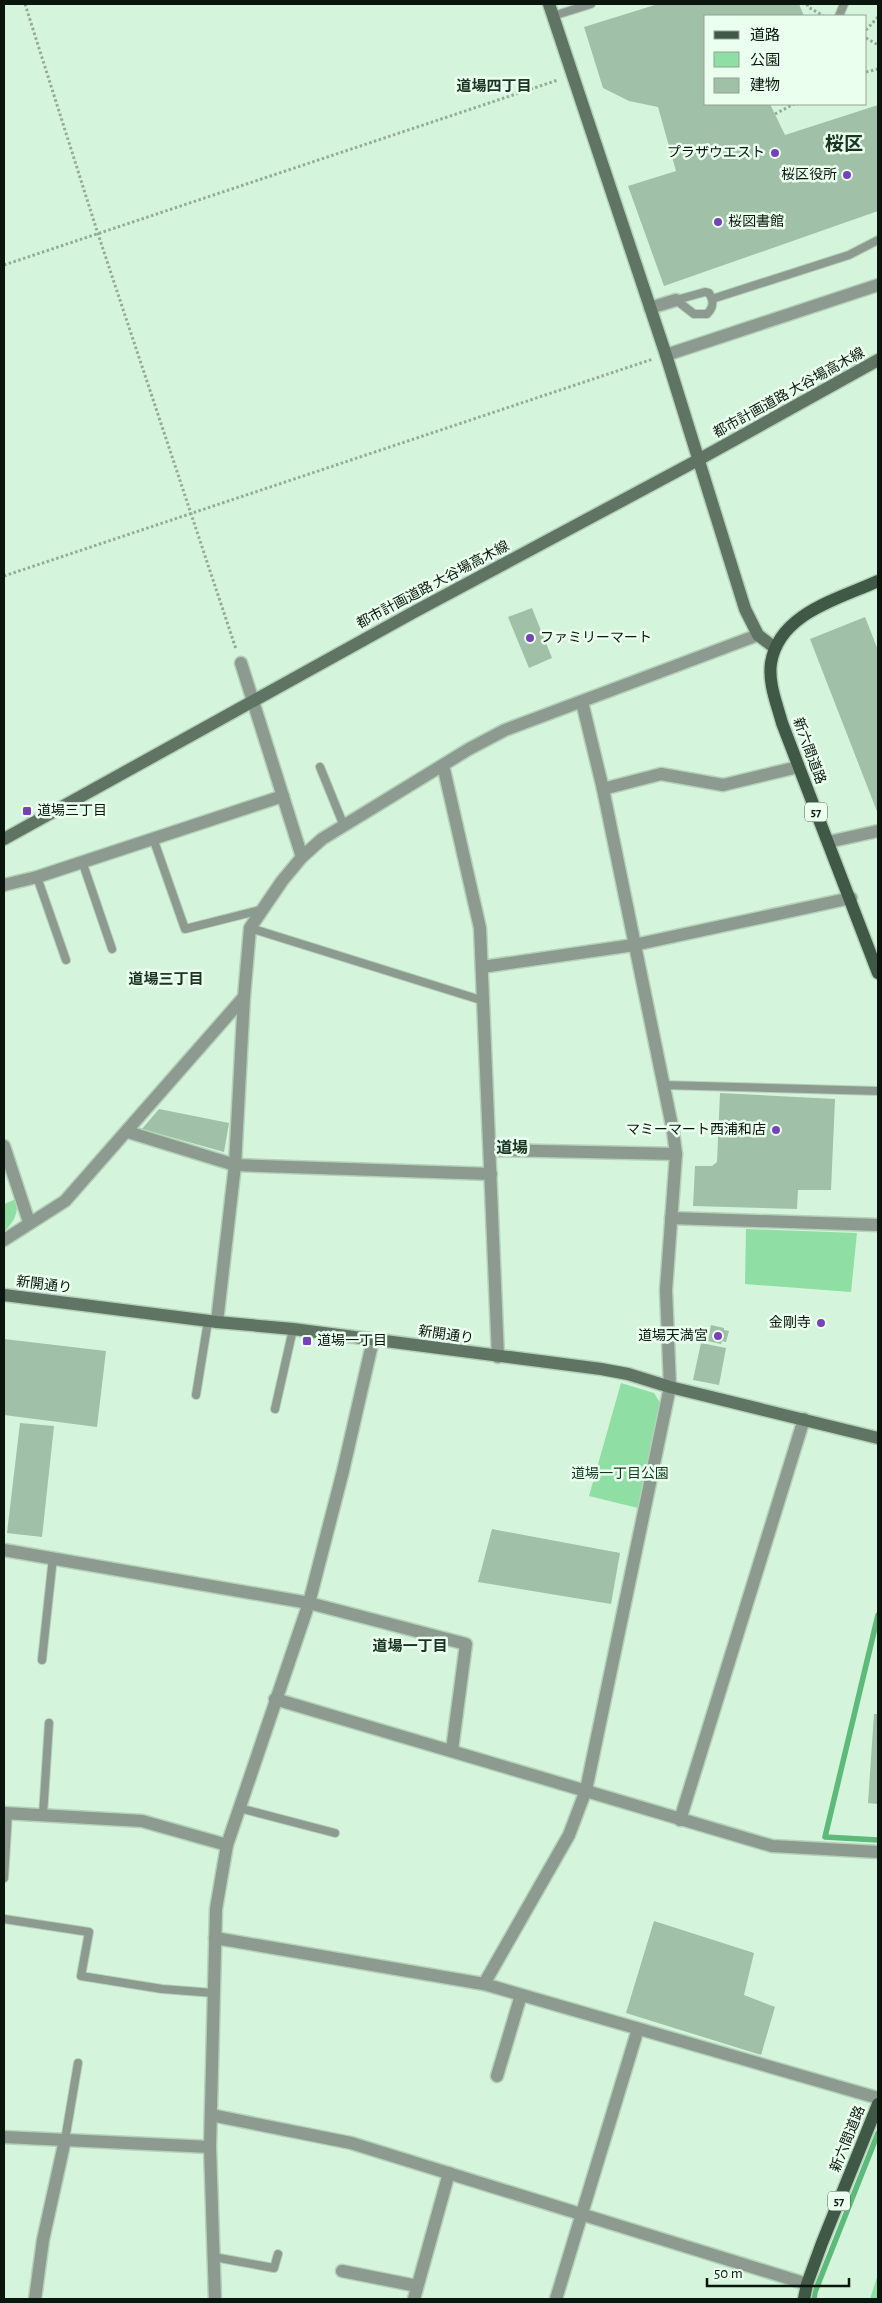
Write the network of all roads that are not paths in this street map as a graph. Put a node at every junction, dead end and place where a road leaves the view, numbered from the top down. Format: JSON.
{"nodes":[{"id":1,"x":591,"y":4,"type":"edge"},
{"id":2,"x":551,"y":10,"type":"edge"},
{"id":3,"x":878,"y":240,"type":"edge"},
{"id":4,"x":878,"y":285,"type":"edge"},
{"id":5,"x":712,"y":299,"type":"junction"},
{"id":6,"x":676,"y":300,"type":"junction"},
{"id":7,"x":650,"y":308,"type":"junction"},
{"id":8,"x":666,"y":355,"type":"junction"},
{"id":9,"x":878,"y":360,"type":"edge"},
{"id":10,"x":698,"y":460,"type":"junction"},
{"id":11,"x":878,"y":581,"type":"edge"},
{"id":12,"x":758,"y":635,"type":"junction"},
{"id":13,"x":775,"y":648,"type":"junction"},
{"id":14,"x":241,"y":663,"type":"road end"},
{"id":15,"x":252,"y":701,"type":"junction"},
{"id":16,"x":582,"y":702,"type":"junction"},
{"id":17,"x":443,"y":765,"type":"junction"},
{"id":18,"x":798,"y":766,"type":"junction"},
{"id":19,"x":320,"y":767,"type":"dead end"},
{"id":20,"x":603,"y":788,"type":"junction"},
{"id":21,"x":283,"y":796,"type":"junction"},
{"id":22,"x":344,"y":826,"type":"junction"},
{"id":23,"x":878,"y":831,"type":"edge"},
{"id":24,"x":153,"y":838,"type":"junction"},
{"id":25,"x":4,"y":839,"type":"edge"},
{"id":26,"x":828,"y":842,"type":"junction"},
{"id":27,"x":302,"y":857,"type":"junction"},
{"id":28,"x":82,"y":861,"type":"junction"},
{"id":29,"x":38,"y":877,"type":"junction"},
{"id":30,"x":4,"y":885,"type":"edge"},
{"id":31,"x":851,"y":898,"type":"junction"},
{"id":32,"x":260,"y":910,"type":"junction"},
{"id":33,"x":250,"y":928,"type":"junction"},
{"id":34,"x":634,"y":945,"type":"junction"},
{"id":35,"x":112,"y":949,"type":"dead end"},
{"id":36,"x":66,"y":960,"type":"dead end"},
{"id":37,"x":482,"y":968,"type":"junction"},
{"id":38,"x":878,"y":973,"type":"edge"},
{"id":39,"x":244,"y":997,"type":"junction"},
{"id":40,"x":484,"y":1001,"type":"junction"},
{"id":41,"x":662,"y":1085,"type":"junction"},
{"id":42,"x":878,"y":1091,"type":"edge"},
{"id":43,"x":128,"y":1132,"type":"junction"},
{"id":44,"x":4,"y":1146,"type":"edge"},
{"id":45,"x":491,"y":1150,"type":"junction"},
{"id":46,"x":676,"y":1154,"type":"junction"},
{"id":47,"x":236,"y":1165,"type":"junction"},
{"id":48,"x":491,"y":1174,"type":"junction"},
{"id":49,"x":670,"y":1218,"type":"junction"},
{"id":50,"x":29,"y":1222,"type":"junction"},
{"id":51,"x":878,"y":1225,"type":"edge"},
{"id":52,"x":4,"y":1240,"type":"edge"},
{"id":53,"x":4,"y":1295,"type":"edge"},
{"id":54,"x":213,"y":1322,"type":"junction"},
{"id":55,"x":294,"y":1329,"type":"junction"},
{"id":56,"x":373,"y":1340,"type":"junction"},
{"id":57,"x":498,"y":1357,"type":"junction"},
{"id":58,"x":670,"y":1386,"type":"junction"},
{"id":59,"x":196,"y":1395,"type":"dead end"},
{"id":60,"x":275,"y":1409,"type":"dead end"},
{"id":61,"x":804,"y":1419,"type":"junction"},
{"id":62,"x":878,"y":1438,"type":"edge"},
{"id":63,"x":4,"y":1550,"type":"edge"},
{"id":64,"x":53,"y":1557,"type":"junction"},
{"id":65,"x":309,"y":1603,"type":"junction"},
{"id":66,"x":42,"y":1660,"type":"dead end"},
{"id":67,"x":275,"y":1699,"type":"junction"},
{"id":68,"x":49,"y":1724,"type":"dead end"},
{"id":69,"x":452,"y":1750,"type":"junction"},
{"id":70,"x":586,"y":1790,"type":"junction"},
{"id":71,"x":239,"y":1808,"type":"junction"},
{"id":72,"x":6,"y":1813,"type":"edge"},
{"id":73,"x":43,"y":1815,"type":"junction"},
{"id":74,"x":680,"y":1820,"type":"junction"},
{"id":75,"x":335,"y":1833,"type":"dead end"},
{"id":76,"x":226,"y":1844,"type":"junction"},
{"id":77,"x":878,"y":1852,"type":"edge"},
{"id":78,"x":4,"y":1878,"type":"edge"},
{"id":79,"x":4,"y":1919,"type":"edge"},
{"id":80,"x":216,"y":1938,"type":"junction"},
{"id":81,"x":484,"y":1984,"type":"junction"},
{"id":82,"x":214,"y":1993,"type":"junction"},
{"id":83,"x":521,"y":1995,"type":"junction"},
{"id":84,"x":638,"y":2029,"type":"junction"},
{"id":85,"x":78,"y":2063,"type":"dead end"},
{"id":86,"x":497,"y":2076,"type":"dead end"},
{"id":87,"x":878,"y":2098,"type":"edge"},
{"id":88,"x":878,"y":2104,"type":"edge"},
{"id":89,"x":211,"y":2115,"type":"junction"},
{"id":90,"x":4,"y":2136,"type":"edge"},
{"id":91,"x":65,"y":2140,"type":"junction"},
{"id":92,"x":210,"y":2147,"type":"junction"},
{"id":93,"x":449,"y":2173,"type":"junction"},
{"id":94,"x":582,"y":2213,"type":"junction"},
{"id":95,"x":278,"y":2254,"type":"dead end"},
{"id":96,"x":214,"y":2257,"type":"junction"},
{"id":97,"x":342,"y":2272,"type":"dead end"},
{"id":98,"x":807,"y":2284,"type":"junction"},
{"id":99,"x":417,"y":2286,"type":"junction"},
{"id":100,"x":35,"y":2299,"type":"edge"},
{"id":101,"x":215,"y":2299,"type":"edge"},
{"id":102,"x":414,"y":2299,"type":"edge"},
{"id":103,"x":556,"y":2299,"type":"edge"},
{"id":104,"x":804,"y":2299,"type":"edge"}],
"edges":[{"from":1,"to":2,"type":"lane"},
{"from":2,"to":7,"type":"street"},
{"from":3,"to":5,"type":"lane"},
{"from":4,"to":8,"type":"street"},
{"from":5,"to":6,"type":"lane"},
{"from":5,"to":6,"type":"lane"},
{"from":6,"to":7,"type":"street"},
{"from":7,"to":8,"type":"street"},
{"from":8,"to":10,"type":"street"},
{"from":9,"to":10,"type":"street","name":"都市計画道路 大谷場高木線"},
{"from":10,"to":12,"type":"street"},
{"from":10,"to":15,"type":"street","name":"都市計画道路 大谷場高木線"},
{"from":11,"to":13,"type":"main road","number":"57"},
{"from":12,"to":13,"type":"street"},
{"from":12,"to":16,"type":"street"},
{"from":13,"to":18,"type":"main road","name":"新六間道路","number":"57"},
{"from":14,"to":15,"type":"street"},
{"from":15,"to":21,"type":"street"},
{"from":15,"to":25,"type":"street","name":"都市計画道路 大谷場高木線"},
{"from":16,"to":17,"type":"street"},
{"from":16,"to":20,"type":"street"},
{"from":17,"to":22,"type":"street"},
{"from":17,"to":37,"type":"street"},
{"from":18,"to":20,"type":"street"},
{"from":18,"to":26,"type":"main road","name":"新六間道路","number":"57"},
{"from":19,"to":22,"type":"lane"},
{"from":20,"to":34,"type":"street"},
{"from":21,"to":24,"type":"street"},
{"from":21,"to":27,"type":"street"},
{"from":22,"to":27,"type":"street"},
{"from":23,"to":26,"type":"street"},
{"from":24,"to":28,"type":"street"},
{"from":24,"to":32,"type":"lane"},
{"from":26,"to":31,"type":"main road","name":"新六間道路","number":"57"},
{"from":27,"to":32,"type":"street"},
{"from":28,"to":29,"type":"street"},
{"from":28,"to":35,"type":"lane"},
{"from":29,"to":30,"type":"street"},
{"from":29,"to":36,"type":"lane"},
{"from":31,"to":34,"type":"street"},
{"from":31,"to":38,"type":"main road","name":"新六間道路","number":"57"},
{"from":32,"to":33,"type":"street"},
{"from":33,"to":39,"type":"street"},
{"from":33,"to":40,"type":"lane"},
{"from":34,"to":37,"type":"street"},
{"from":34,"to":41,"type":"street"},
{"from":37,"to":40,"type":"street"},
{"from":39,"to":43,"type":"street"},
{"from":39,"to":47,"type":"street"},
{"from":40,"to":45,"type":"street"},
{"from":41,"to":42,"type":"lane"},
{"from":41,"to":46,"type":"street"},
{"from":43,"to":47,"type":"street"},
{"from":43,"to":50,"type":"street"},
{"from":44,"to":50,"type":"street"},
{"from":45,"to":46,"type":"street"},
{"from":45,"to":48,"type":"street"},
{"from":46,"to":49,"type":"street"},
{"from":47,"to":48,"type":"street"},
{"from":47,"to":54,"type":"street"},
{"from":48,"to":57,"type":"street"},
{"from":49,"to":51,"type":"street"},
{"from":49,"to":58,"type":"street"},
{"from":50,"to":52,"type":"street"},
{"from":53,"to":54,"type":"street","name":"新開通り"},
{"from":54,"to":55,"type":"street","name":"新開通り"},
{"from":54,"to":59,"type":"lane"},
{"from":55,"to":56,"type":"street","name":"新開通り"},
{"from":55,"to":60,"type":"lane"},
{"from":56,"to":57,"type":"street","name":"新開通り"},
{"from":56,"to":65,"type":"street"},
{"from":57,"to":58,"type":"street","name":"新開通り"},
{"from":58,"to":61,"type":"street","name":"新開通り"},
{"from":58,"to":70,"type":"street"},
{"from":61,"to":62,"type":"street","name":"新開通り"},
{"from":61,"to":74,"type":"street"},
{"from":63,"to":64,"type":"street"},
{"from":64,"to":65,"type":"street"},
{"from":64,"to":66,"type":"lane"},
{"from":65,"to":67,"type":"street"},
{"from":65,"to":69,"type":"street"},
{"from":67,"to":69,"type":"street"},
{"from":67,"to":71,"type":"street"},
{"from":68,"to":73,"type":"lane"},
{"from":69,"to":70,"type":"street"},
{"from":70,"to":74,"type":"street"},
{"from":70,"to":81,"type":"street"},
{"from":71,"to":75,"type":"lane"},
{"from":71,"to":76,"type":"street"},
{"from":72,"to":73,"type":"street"},
{"from":72,"to":78,"type":"lane"},
{"from":73,"to":76,"type":"street"},
{"from":74,"to":77,"type":"street"},
{"from":76,"to":80,"type":"street"},
{"from":79,"to":82,"type":"lane"},
{"from":80,"to":81,"type":"street"},
{"from":80,"to":82,"type":"street"},
{"from":81,"to":83,"type":"street"},
{"from":82,"to":89,"type":"street"},
{"from":83,"to":84,"type":"street"},
{"from":83,"to":86,"type":"street"},
{"from":84,"to":87,"type":"street"},
{"from":84,"to":94,"type":"street"},
{"from":85,"to":91,"type":"lane"},
{"from":88,"to":98,"type":"main road","name":"新六間道路","number":"57"},
{"from":89,"to":92,"type":"street"},
{"from":89,"to":93,"type":"street"},
{"from":90,"to":91,"type":"street"},
{"from":91,"to":92,"type":"street"},
{"from":91,"to":100,"type":"street"},
{"from":92,"to":96,"type":"street"},
{"from":93,"to":94,"type":"street"},
{"from":93,"to":99,"type":"street"},
{"from":94,"to":98,"type":"street"},
{"from":94,"to":103,"type":"street"},
{"from":95,"to":96,"type":"lane"},
{"from":96,"to":101,"type":"street"},
{"from":97,"to":99,"type":"street"},
{"from":98,"to":104,"type":"main road","name":"新六間道路","number":"57"},
{"from":99,"to":102,"type":"street"}]}
